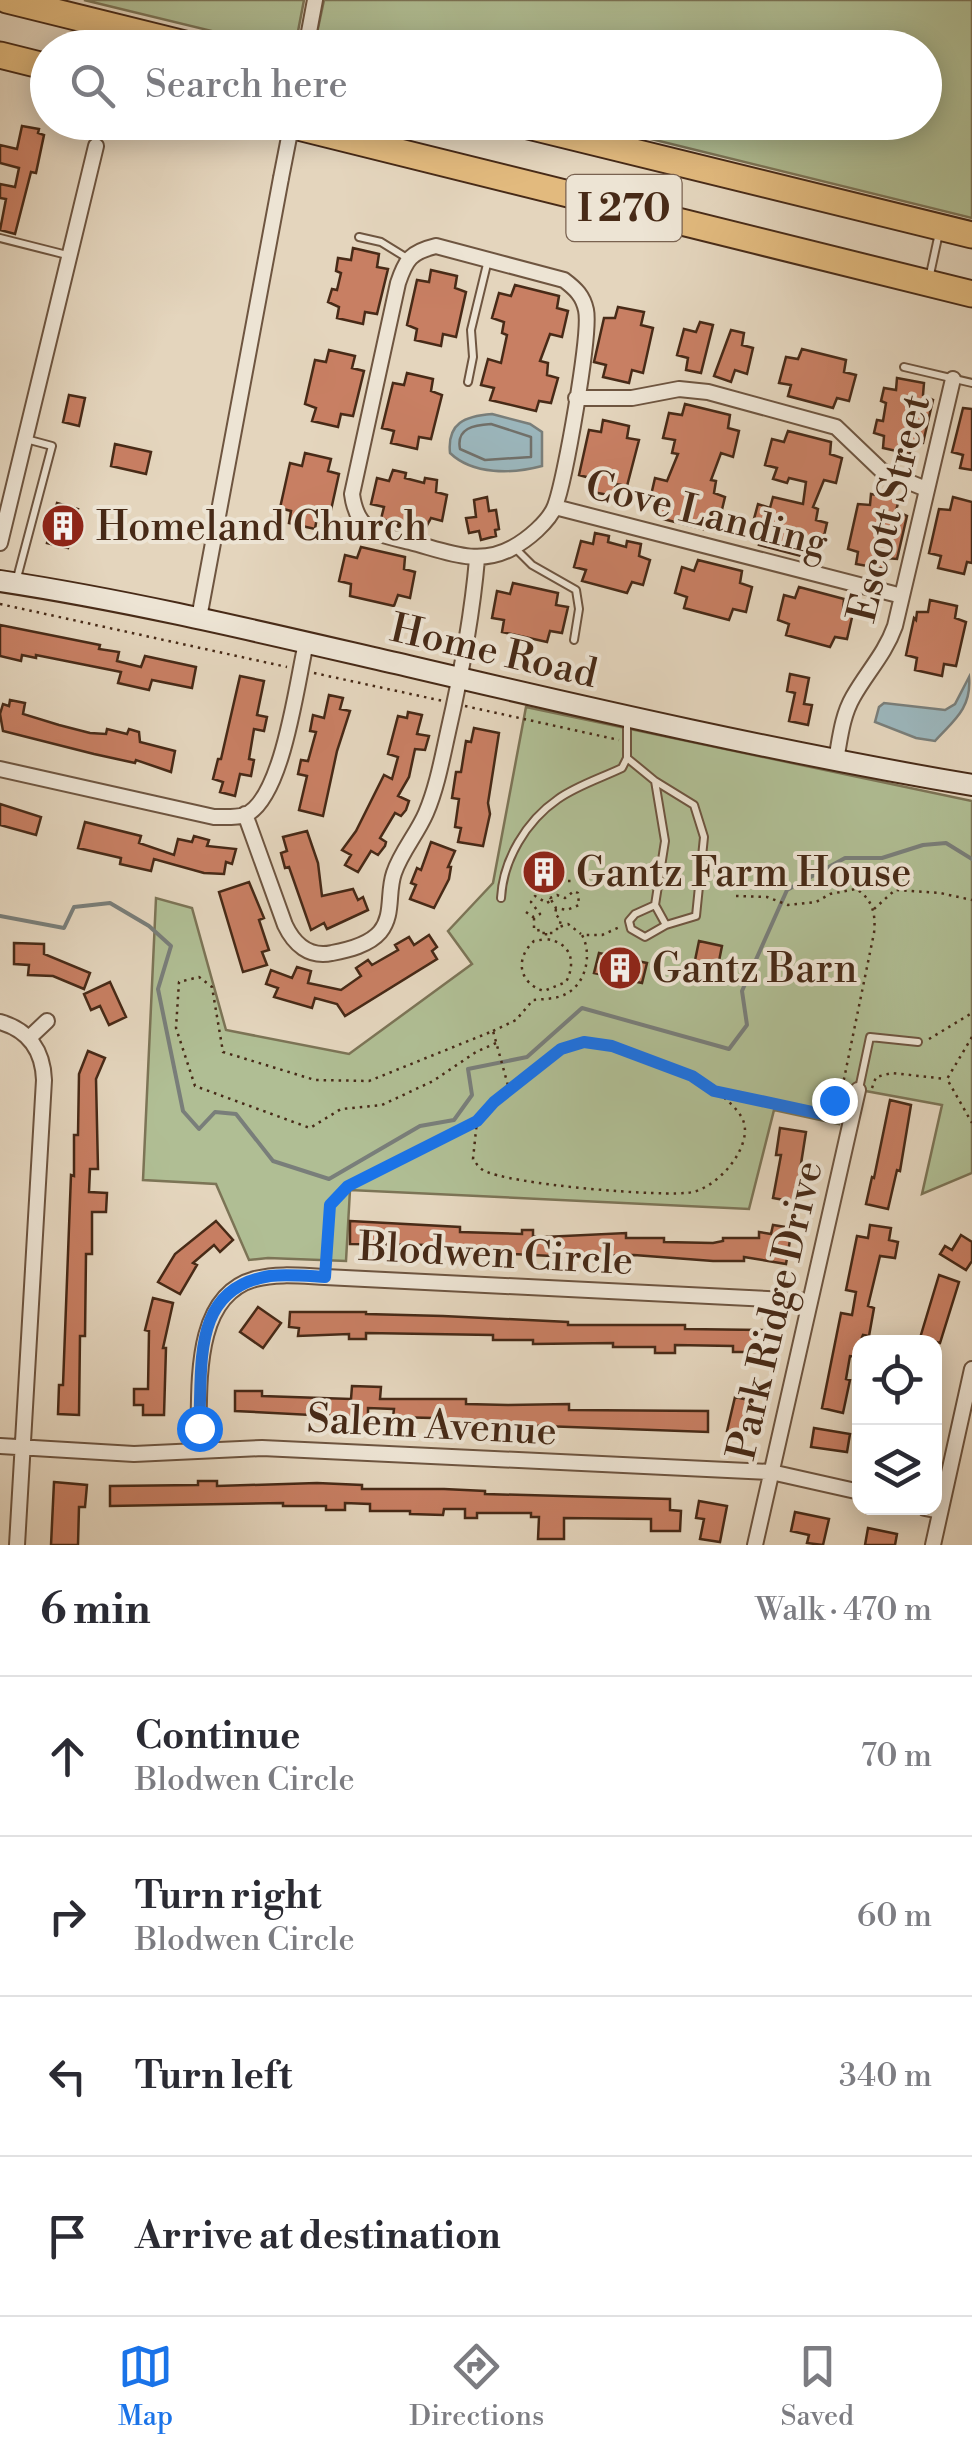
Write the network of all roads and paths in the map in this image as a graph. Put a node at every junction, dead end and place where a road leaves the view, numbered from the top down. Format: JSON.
{"nodes":[{"id":1,"x":7,"y":0,"type":"edge"},
{"id":2,"x":315,"y":0,"type":"edge"},
{"id":3,"x":128,"y":30,"type":"edge"},
{"id":4,"x":309,"y":30,"type":"edge"},
{"id":5,"x":0,"y":55,"type":"edge"},
{"id":6,"x":30,"y":62,"type":"edge"},
{"id":7,"x":288,"y":140,"type":"edge"},
{"id":8,"x":350,"y":140,"type":"edge"},
{"id":9,"x":586,"y":140,"type":"edge"},
{"id":10,"x":96,"y":146,"type":"dead end"},
{"id":11,"x":940,"y":226,"type":"junction"},
{"id":12,"x":972,"y":234,"type":"edge"},
{"id":13,"x":0,"y":238,"type":"edge"},
{"id":14,"x":359,"y":238,"type":"dead end"},
{"id":15,"x":68,"y":255,"type":"junction"},
{"id":16,"x":406,"y":258,"type":"junction"},
{"id":17,"x":488,"y":258,"type":"junction"},
{"id":18,"x":928,"y":284,"type":"junction"},
{"id":19,"x":972,"y":294,"type":"edge"},
{"id":20,"x":904,"y":367,"type":"dead end"},
{"id":21,"x":953,"y":379,"type":"junction"},
{"id":22,"x":468,"y":382,"type":"dead end"},
{"id":23,"x":972,"y":383,"type":"edge"},
{"id":24,"x":576,"y":398,"type":"junction"},
{"id":25,"x":26,"y":439,"type":"junction"},
{"id":26,"x":926,"y":489,"type":"junction"},
{"id":27,"x":555,"y":507,"type":"junction"},
{"id":28,"x":0,"y":543,"type":"edge"},
{"id":29,"x":514,"y":547,"type":"junction"},
{"id":30,"x":477,"y":560,"type":"junction"},
{"id":31,"x":8,"y":582,"type":"edge"},
{"id":32,"x":902,"y":596,"type":"junction"},
{"id":33,"x":200,"y":618,"type":"junction"},
{"id":34,"x":574,"y":640,"type":"dead end"},
{"id":35,"x":306,"y":643,"type":"junction"},
{"id":36,"x":461,"y":678,"type":"junction"},
{"id":37,"x":627,"y":716,"type":"junction"},
{"id":38,"x":627,"y":758,"type":"junction"},
{"id":39,"x":836,"y":760,"type":"junction"},
{"id":40,"x":0,"y":769,"type":"edge"},
{"id":41,"x":655,"y":781,"type":"junction"},
{"id":42,"x":972,"y":785,"type":"edge"},
{"id":43,"x":245,"y":814,"type":"junction"},
{"id":44,"x":568,"y":881,"type":"dead end"},
{"id":45,"x":575,"y":881,"type":"dead end"},
{"id":46,"x":547,"y":890,"type":"dead end"},
{"id":47,"x":736,"y":896,"type":"dead end"},
{"id":48,"x":501,"y":898,"type":"dead end"},
{"id":49,"x":551,"y":899,"type":"junction"},
{"id":50,"x":972,"y":900,"type":"edge"},
{"id":51,"x":655,"y":906,"type":"junction"},
{"id":52,"x":556,"y":908,"type":"junction"},
{"id":53,"x":873,"y":910,"type":"junction"},
{"id":54,"x":526,"y":912,"type":"dead end"},
{"id":55,"x":534,"y":916,"type":"junction"},
{"id":56,"x":623,"y":925,"type":"dead end"},
{"id":57,"x":666,"y":925,"type":"junction"},
{"id":58,"x":559,"y":927,"type":"junction"},
{"id":59,"x":546,"y":932,"type":"junction"},
{"id":60,"x":582,"y":935,"type":"junction"},
{"id":61,"x":546,"y":939,"type":"junction"},
{"id":62,"x":972,"y":1013,"type":"edge"},
{"id":63,"x":47,"y":1021,"type":"dead end"},
{"id":64,"x":0,"y":1022,"type":"edge"},
{"id":65,"x":494,"y":1032,"type":"junction"},
{"id":66,"x":972,"y":1037,"type":"edge"},
{"id":67,"x":29,"y":1038,"type":"junction"},
{"id":68,"x":918,"y":1042,"type":"joint"},
{"id":69,"x":496,"y":1044,"type":"junction"},
{"id":70,"x":948,"y":1079,"type":"junction"},
{"id":71,"x":510,"y":1089,"type":"junction"},
{"id":72,"x":865,"y":1090,"type":"junction"},
{"id":73,"x":714,"y":1091,"type":"junction"},
{"id":74,"x":822,"y":1114,"type":"junction"},
{"id":75,"x":851,"y":1120,"type":"junction"},
{"id":76,"x":477,"y":1121,"type":"junction"},
{"id":77,"x":972,"y":1123,"type":"edge"},
{"id":78,"x":325,"y":1277,"type":"junction"},
{"id":79,"x":809,"y":1301,"type":"junction"},
{"id":80,"x":972,"y":1369,"type":"edge"},
{"id":81,"x":0,"y":1446,"type":"edge"},
{"id":82,"x":23,"y":1448,"type":"junction"},
{"id":83,"x":198,"y":1450,"type":"junction"},
{"id":84,"x":772,"y":1472,"type":"junction"},
{"id":85,"x":942,"y":1477,"type":"edge"},
{"id":86,"x":852,"y":1490,"type":"edge"},
{"id":87,"x":933,"y":1515,"type":"edge"},
{"id":88,"x":17,"y":1545,"type":"edge"},
{"id":89,"x":755,"y":1545,"type":"edge"},
{"id":90,"x":933,"y":1545,"type":"edge"}],
"edges":[{"from":1,"to":3,"type":"highway"},
{"from":2,"to":4,"type":"street"},
{"from":5,"to":6,"type":"highway"},
{"from":7,"to":33,"type":"street","bridge":true},
{"from":8,"to":18,"type":"highway","number":"I 270"},
{"from":9,"to":11,"type":"highway","number":"I 270"},
{"from":10,"to":15,"type":"street"},
{"from":11,"to":12,"type":"highway","number":"I 270"},
{"from":11,"to":18,"type":"lane"},
{"from":13,"to":15,"type":"lane"},
{"from":14,"to":16,"type":"lane"},
{"from":15,"to":25,"type":"street"},
{"from":16,"to":17,"type":"street"},
{"from":16,"to":30,"type":"street"},
{"from":17,"to":22,"type":"lane"},
{"from":17,"to":24,"type":"street"},
{"from":18,"to":19,"type":"highway","number":"I 270"},
{"from":20,"to":21,"type":"lane"},
{"from":21,"to":23,"type":"lane"},
{"from":21,"to":26,"type":"street","name":"Escott Street"},
{"from":24,"to":26,"type":"street"},
{"from":24,"to":27,"type":"street"},
{"from":25,"to":28,"type":"street"},
{"from":25,"to":31,"type":"lane"},
{"from":26,"to":32,"type":"street","name":"Escott Street"},
{"from":27,"to":29,"type":"street"},
{"from":27,"to":32,"type":"street","name":"Cove Landing"},
{"from":29,"to":30,"type":"street"},
{"from":29,"to":34,"type":"lane"},
{"from":30,"to":36,"type":"street"},
{"from":31,"to":33,"type":"street","name":"Home Road"},
{"from":32,"to":39,"type":"street","name":"Escott Street"},
{"from":33,"to":35,"type":"street","name":"Home Road"},
{"from":35,"to":36,"type":"street","name":"Home Road"},
{"from":35,"to":43,"type":"street"},
{"from":36,"to":37,"type":"street","name":"Home Road"},
{"from":36,"to":43,"type":"street"},
{"from":37,"to":38,"type":"lane"},
{"from":37,"to":39,"type":"street","name":"Home Road"},
{"from":38,"to":41,"type":"lane"},
{"from":38,"to":48,"type":"lane"},
{"from":39,"to":42,"type":"street","name":"Home Road"},
{"from":40,"to":43,"type":"street"},
{"from":41,"to":51,"type":"lane"},
{"from":41,"to":57,"type":"lane"},
{"from":44,"to":45,"type":"path"},
{"from":46,"to":49,"type":"path"},
{"from":47,"to":53,"type":"path"},
{"from":49,"to":52,"type":"path"},
{"from":49,"to":52,"type":"path"},
{"from":49,"to":55,"type":"path"},
{"from":50,"to":53,"type":"path"},
{"from":51,"to":57,"type":"lane"},
{"from":51,"to":57,"type":"lane"},
{"from":52,"to":58,"type":"path"},
{"from":53,"to":74,"type":"path"},
{"from":54,"to":55,"type":"path"},
{"from":55,"to":59,"type":"path"},
{"from":56,"to":60,"type":"path"},
{"from":58,"to":59,"type":"path"},
{"from":58,"to":60,"type":"path"},
{"from":59,"to":61,"type":"path"},
{"from":60,"to":65,"type":"path"},
{"from":61,"to":61,"type":"path"},
{"from":62,"to":68,"type":"path"},
{"from":63,"to":67,"type":"street"},
{"from":64,"to":67,"type":"street"},
{"from":65,"to":69,"type":"path"},
{"from":65,"to":69,"type":"path"},
{"from":66,"to":70,"type":"path"},
{"from":67,"to":82,"type":"street"},
{"from":68,"to":72,"type":"lane"},
{"from":69,"to":71,"type":"path"},
{"from":70,"to":72,"type":"path"},
{"from":70,"to":77,"type":"path"},
{"from":71,"to":73,"type":"path"},
{"from":71,"to":76,"type":"path"},
{"from":72,"to":75,"type":"street","name":"Park Ridge Drive"},
{"from":73,"to":74,"type":"path"},
{"from":73,"to":76,"type":"path"},
{"from":74,"to":75,"type":"path"},
{"from":75,"to":79,"type":"street","name":"Park Ridge Drive"},
{"from":76,"to":78,"type":"path"},
{"from":78,"to":79,"type":"street","name":"Blodwen Circle"},
{"from":78,"to":83,"type":"street","name":"Blodwen Circle"},
{"from":79,"to":84,"type":"street","name":"Park Ridge Drive"},
{"from":80,"to":85,"type":"street"},
{"from":81,"to":82,"type":"street","name":"Salem Avenue"},
{"from":82,"to":83,"type":"street","name":"Salem Avenue"},
{"from":82,"to":88,"type":"street"},
{"from":83,"to":84,"type":"street","name":"Salem Avenue"},
{"from":84,"to":86,"type":"street","name":"Salem Avenue"},
{"from":84,"to":89,"type":"street","name":"Park Ridge Drive"},
{"from":87,"to":90,"type":"street"}]}
